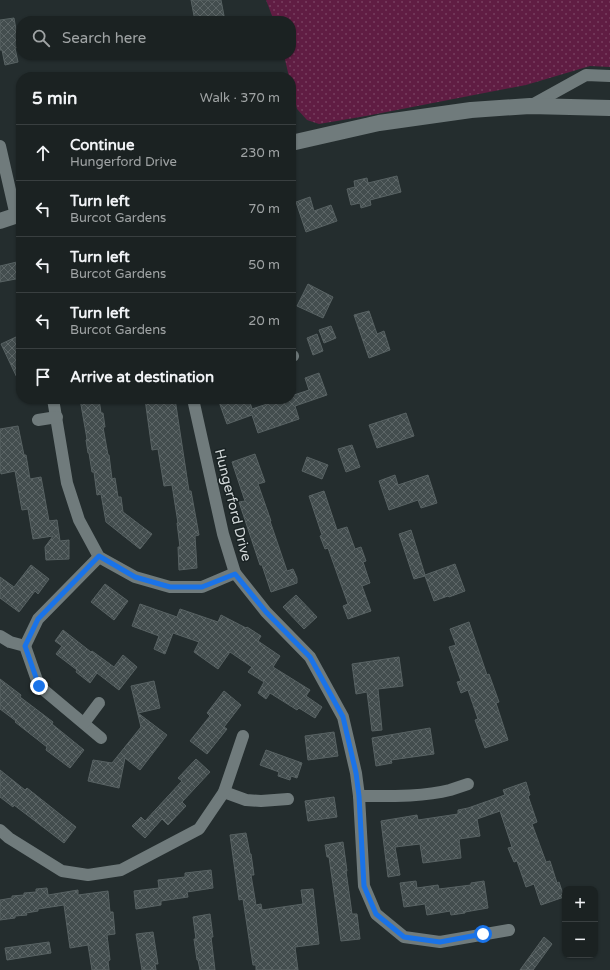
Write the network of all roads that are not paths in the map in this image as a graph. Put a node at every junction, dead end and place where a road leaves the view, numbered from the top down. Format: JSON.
{"nodes":[{"id":1,"x":610,"y":76,"type":"edge"},
{"id":2,"x":530,"y":106,"type":"junction"},
{"id":3,"x":610,"y":108,"type":"edge"},
{"id":4,"x":296,"y":142,"type":"edge"},
{"id":5,"x":0,"y":146,"type":"edge"},
{"id":6,"x":16,"y":204,"type":"edge"},
{"id":7,"x":16,"y":216,"type":"edge"},
{"id":8,"x":0,"y":221,"type":"edge"},
{"id":9,"x":55,"y":404,"type":"edge"},
{"id":10,"x":194,"y":404,"type":"edge"},
{"id":11,"x":57,"y":417,"type":"junction"},
{"id":12,"x":38,"y":420,"type":"dead end"},
{"id":13,"x":99,"y":556,"type":"junction"},
{"id":14,"x":235,"y":574,"type":"junction"},
{"id":15,"x":0,"y":636,"type":"edge"},
{"id":16,"x":25,"y":646,"type":"junction"},
{"id":17,"x":99,"y":703,"type":"dead end"},
{"id":18,"x":84,"y":723,"type":"junction"},
{"id":19,"x":243,"y":736,"type":"dead end"},
{"id":20,"x":101,"y":738,"type":"dead end"},
{"id":21,"x":468,"y":784,"type":"dead end"},
{"id":22,"x":224,"y":792,"type":"junction"},
{"id":23,"x":359,"y":796,"type":"junction"},
{"id":24,"x":288,"y":799,"type":"dead end"},
{"id":25,"x":0,"y":830,"type":"edge"},
{"id":26,"x":509,"y":930,"type":"dead end"}],
"edges":[{"from":1,"to":2,"type":"street"},
{"from":2,"to":3,"type":"main road"},
{"from":2,"to":4,"type":"main road"},
{"from":5,"to":6,"type":"street"},
{"from":7,"to":8,"type":"main road"},
{"from":9,"to":11,"type":"street"},
{"from":10,"to":14,"type":"street","name":"Hungerford Drive"},
{"from":11,"to":12,"type":"street"},
{"from":11,"to":13,"type":"street"},
{"from":13,"to":14,"type":"street"},
{"from":13,"to":16,"type":"street"},
{"from":14,"to":23,"type":"street","name":"Hungerford Drive"},
{"from":15,"to":16,"type":"street"},
{"from":16,"to":18,"type":"street"},
{"from":17,"to":18,"type":"street"},
{"from":18,"to":20,"type":"street"},
{"from":19,"to":22,"type":"street"},
{"from":21,"to":23,"type":"street"},
{"from":22,"to":24,"type":"street"},
{"from":22,"to":25,"type":"street"},
{"from":23,"to":26,"type":"street","name":"Hungerford Drive"}]}
